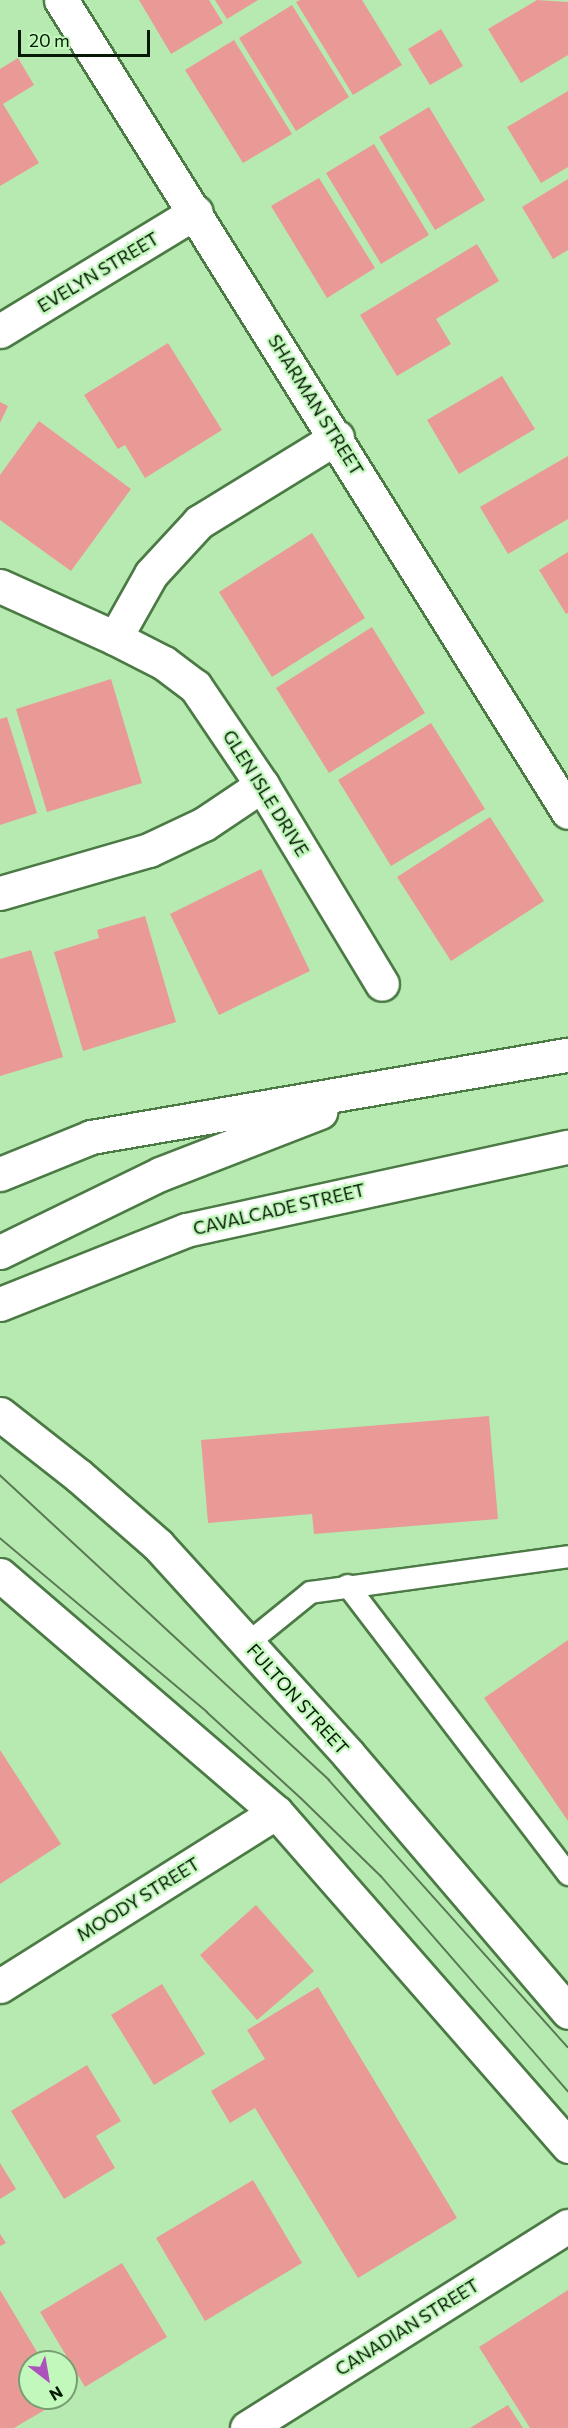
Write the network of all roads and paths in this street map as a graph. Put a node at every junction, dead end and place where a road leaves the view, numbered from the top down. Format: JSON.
{"nodes":[{"id":1,"x":61,"y":0,"type":"edge"},
{"id":2,"x":196,"y":212,"type":"junction"},
{"id":3,"x":0,"y":331,"type":"edge"},
{"id":4,"x":337,"y":437,"type":"junction"},
{"id":5,"x":0,"y":586,"type":"edge"},
{"id":6,"x":115,"y":638,"type":"junction"},
{"id":7,"x":262,"y":785,"type":"junction"},
{"id":8,"x":568,"y":812,"type":"edge"},
{"id":9,"x":0,"y":893,"type":"edge"},
{"id":10,"x":382,"y":984,"type":"dead end"},
{"id":11,"x":568,"y":1055,"type":"edge"},
{"id":12,"x":389,"y":1086,"type":"junction"},
{"id":13,"x":568,"y":1147,"type":"edge"},
{"id":14,"x":0,"y":1174,"type":"edge"},
{"id":15,"x":0,"y":1252,"type":"edge"},
{"id":16,"x":0,"y":1304,"type":"edge"},
{"id":17,"x":0,"y":1414,"type":"edge"},
{"id":18,"x":568,"y":1556,"type":"edge"},
{"id":19,"x":0,"y":1575,"type":"edge"},
{"id":20,"x":347,"y":1585,"type":"junction"},
{"id":21,"x":247,"y":1643,"type":"junction"},
{"id":22,"x":276,"y":1812,"type":"junction"},
{"id":23,"x":568,"y":1874,"type":"edge"},
{"id":24,"x":0,"y":1986,"type":"edge"},
{"id":25,"x":568,"y":2012,"type":"edge"},
{"id":26,"x":568,"y":2146,"type":"edge"},
{"id":27,"x":568,"y":2226,"type":"edge"},
{"id":28,"x":247,"y":2428,"type":"edge"}],
"edges":[{"from":1,"to":2,"type":"main road","name":"SHARMAN STREET"},
{"from":2,"to":3,"type":"main road","name":"EVELYN STREET"},
{"from":2,"to":4,"type":"main road","name":"SHARMAN STREET"},
{"from":4,"to":6,"type":"main road"},
{"from":4,"to":8,"type":"main road","name":"SHARMAN STREET"},
{"from":5,"to":6,"type":"main road","name":"GLEN ISLE DRIVE"},
{"from":6,"to":7,"type":"main road","name":"GLEN ISLE DRIVE"},
{"from":7,"to":9,"type":"main road"},
{"from":7,"to":10,"type":"main road","name":"GLEN ISLE DRIVE"},
{"from":11,"to":12,"type":"main road"},
{"from":12,"to":14,"type":"main road"},
{"from":12,"to":15,"type":"main road"},
{"from":13,"to":16,"type":"main road","name":"CAVALCADE STREET"},
{"from":17,"to":21,"type":"main road","name":"FULTON STREET"},
{"from":18,"to":20,"type":"lane"},
{"from":19,"to":22,"type":"main road"},
{"from":20,"to":21,"type":"lane"},
{"from":20,"to":23,"type":"lane"},
{"from":21,"to":25,"type":"main road","name":"FULTON STREET"},
{"from":22,"to":24,"type":"main road","name":"MOODY STREET"},
{"from":22,"to":26,"type":"main road"},
{"from":27,"to":28,"type":"main road","name":"CANADIAN STREET"}]}
